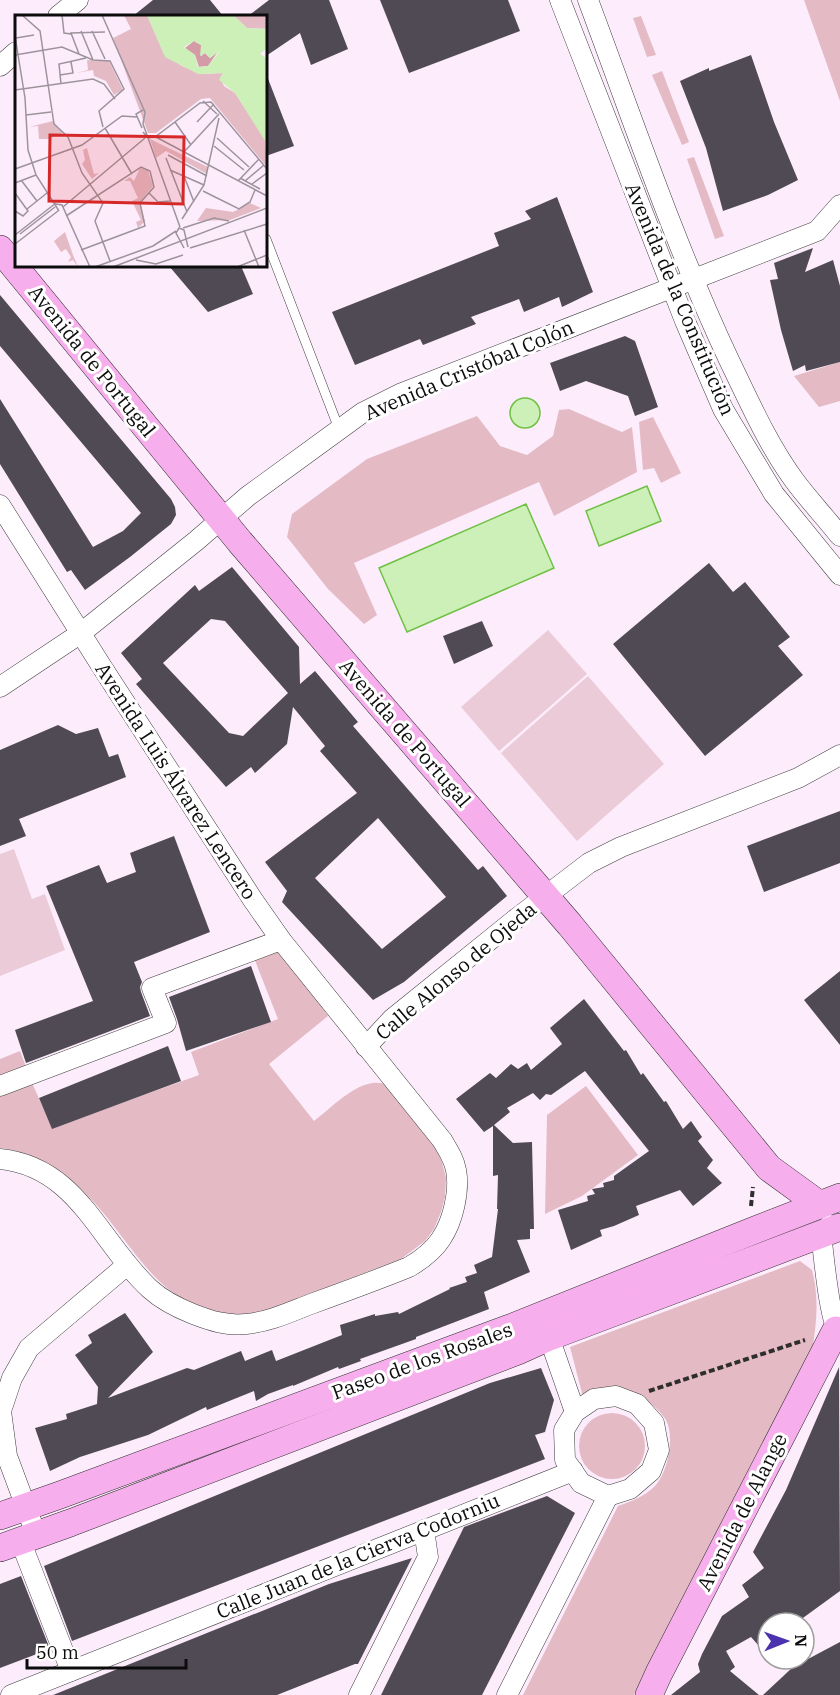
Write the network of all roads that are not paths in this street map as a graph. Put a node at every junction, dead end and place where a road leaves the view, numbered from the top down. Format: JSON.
{"nodes":[{"id":1,"x":78,"y":0,"type":"edge"},
{"id":2,"x":560,"y":0,"type":"edge"},
{"id":3,"x":588,"y":0,"type":"edge"},
{"id":4,"x":59,"y":15,"type":"edge"},
{"id":5,"x":15,"y":53,"type":"edge"},
{"id":6,"x":0,"y":66,"type":"edge"},
{"id":7,"x":840,"y":205,"type":"edge"},
{"id":8,"x":267,"y":242,"type":"edge"},
{"id":9,"x":0,"y":249,"type":"edge"},
{"id":10,"x":693,"y":278,"type":"junction"},
{"id":11,"x":672,"y":287,"type":"junction"},
{"id":12,"x":339,"y":429,"type":"junction"},
{"id":13,"x":0,"y":505,"type":"edge"},
{"id":14,"x":222,"y":519,"type":"junction"},
{"id":15,"x":840,"y":536,"type":"edge"},
{"id":16,"x":840,"y":575,"type":"edge"},
{"id":17,"x":81,"y":633,"type":"junction"},
{"id":18,"x":0,"y":687,"type":"edge"},
{"id":19,"x":840,"y":755,"type":"edge"},
{"id":20,"x":546,"y":896,"type":"junction"},
{"id":21,"x":281,"y":940,"type":"junction"},
{"id":22,"x":366,"y":1047,"type":"junction"},
{"id":23,"x":0,"y":1086,"type":"edge"},
{"id":24,"x":0,"y":1158,"type":"edge"},
{"id":25,"x":833,"y":1205,"type":"edge"},
{"id":26,"x":831,"y":1231,"type":"edge"},
{"id":27,"x":127,"y":1265,"type":"junction"},
{"id":28,"x":839,"y":1329,"type":"edge"},
{"id":29,"x":549,"y":1337,"type":"junction"},
{"id":30,"x":575,"y":1412,"type":"junction"},
{"id":31,"x":573,"y":1471,"type":"junction"},
{"id":32,"x":608,"y":1496,"type":"junction"},
{"id":33,"x":26,"y":1507,"type":"junction"},
{"id":34,"x":0,"y":1516,"type":"edge"},
{"id":35,"x":424,"y":1530,"type":"junction"},
{"id":36,"x":19,"y":1541,"type":"edge"},
{"id":37,"x":71,"y":1671,"type":"junction"},
{"id":38,"x":11,"y":1695,"type":"edge"},
{"id":39,"x":359,"y":1695,"type":"edge"},
{"id":40,"x":507,"y":1695,"type":"edge"},
{"id":41,"x":650,"y":1695,"type":"edge"}],
"edges":[{"from":1,"to":4,"type":"street"},
{"from":2,"to":11,"type":"street","name":"Avenida de la Constitución"},
{"from":3,"to":10,"type":"street","name":"Avenida de la Constitución"},
{"from":5,"to":6,"type":"street"},
{"from":7,"to":10,"type":"street"},
{"from":8,"to":12,"type":"lane"},
{"from":9,"to":14,"type":"main road","name":"Avenida de Portugal"},
{"from":10,"to":11,"type":"street","name":"Avenida Cristóbal Colón"},
{"from":10,"to":15,"type":"street","name":"Avenida de la Constitución"},
{"from":11,"to":12,"type":"street","name":"Avenida Cristóbal Colón"},
{"from":11,"to":16,"type":"street","name":"Avenida de la Constitución"},
{"from":12,"to":14,"type":"street","name":"Avenida Cristóbal Colón"},
{"from":13,"to":17,"type":"street","name":"Avenida Luis Álvarez Lencero"},
{"from":14,"to":17,"type":"street","name":"Avenida Cristóbal Colón"},
{"from":14,"to":20,"type":"main road","name":"Avenida de Portugal"},
{"from":17,"to":18,"type":"street","name":"Avenida Cristóbal Colón"},
{"from":17,"to":21,"type":"street","name":"Avenida Luis Álvarez Lencero"},
{"from":19,"to":20,"type":"street","name":"Calle Alonso de Ojeda"},
{"from":20,"to":22,"type":"street","name":"Calle Alonso de Ojeda"},
{"from":20,"to":25,"type":"main road","name":"Avenida de Portugal"},
{"from":21,"to":22,"type":"street","name":"Avenida Luis Álvarez Lencero"},
{"from":21,"to":23,"type":"street"},
{"from":22,"to":27,"type":"street","name":"Avenida Luis Álvarez Lencero"},
{"from":24,"to":27,"type":"street","name":"Avenida Luis Álvarez Lencero"},
{"from":25,"to":26,"type":"street","name":"Paseo de los Rosales"},
{"from":25,"to":33,"type":"main road","name":"Paseo de los Rosales"},
{"from":26,"to":28,"type":"street"},
{"from":26,"to":29,"type":"main road","name":"Paseo de los Rosales"},
{"from":27,"to":33,"type":"street"},
{"from":28,"to":41,"type":"main road","name":"Avenida de Alange"},
{"from":29,"to":30,"type":"street"},
{"from":29,"to":36,"type":"main road","name":"Paseo de los Rosales"},
{"from":30,"to":31,"type":"street"},
{"from":30,"to":32,"type":"street"},
{"from":31,"to":32,"type":"street"},
{"from":31,"to":35,"type":"street","name":"Calle Juan de la Cierva Codorniu"},
{"from":32,"to":40,"type":"street"},
{"from":33,"to":34,"type":"main road","name":"Paseo de los Rosales"},
{"from":33,"to":36,"type":"street"},
{"from":35,"to":37,"type":"street","name":"Calle Juan de la Cierva Codorniu"},
{"from":35,"to":39,"type":"street"},
{"from":36,"to":37,"type":"street"},
{"from":37,"to":38,"type":"street","name":"Calle Juan de la Cierva Codorniu"}]}
